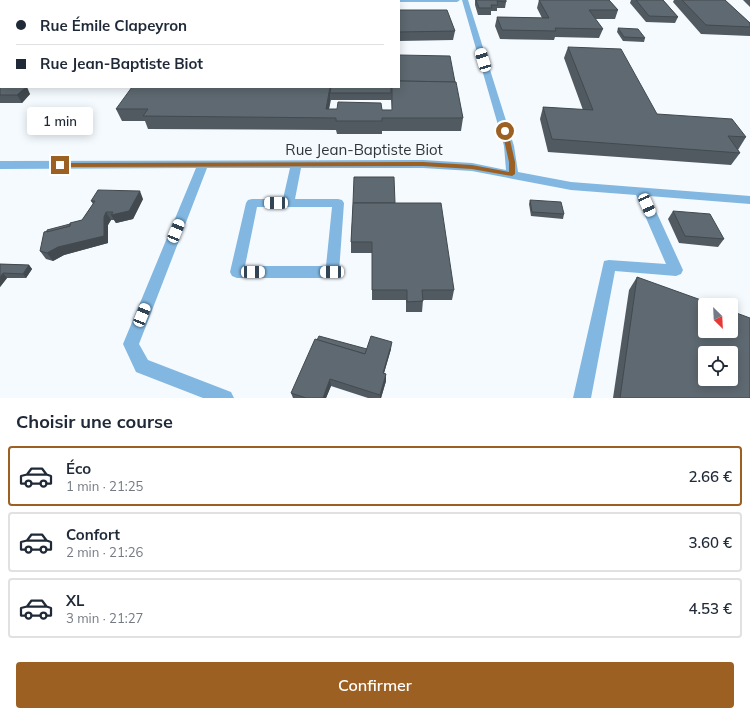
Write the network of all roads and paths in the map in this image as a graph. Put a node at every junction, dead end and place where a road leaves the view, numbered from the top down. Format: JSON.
{"nodes":[{"id":1,"x":400,"y":0,"type":"edge"},
{"id":2,"x":411,"y":0,"type":"edge"},
{"id":3,"x":457,"y":0,"type":"edge"},
{"id":4,"x":465,"y":0,"type":"edge"},
{"id":5,"x":0,"y":165,"type":"edge"},
{"id":6,"x":203,"y":165,"type":"junction"},
{"id":7,"x":296,"y":165,"type":"junction"},
{"id":8,"x":512,"y":174,"type":"junction"},
{"id":9,"x":642,"y":192,"type":"junction"},
{"id":10,"x":750,"y":200,"type":"edge"},
{"id":11,"x":288,"y":203,"type":"junction"},
{"id":12,"x":225,"y":398,"type":"edge"},
{"id":13,"x":582,"y":398,"type":"edge"}],
"edges":[{"from":1,"to":2,"type":"street"},
{"from":2,"to":3,"type":"street"},
{"from":4,"to":8,"type":"street"},
{"from":5,"to":6,"type":"street","name":"Rue Jean-Baptiste Biot"},
{"from":6,"to":7,"type":"street","name":"Rue Jean-Baptiste Biot"},
{"from":6,"to":12,"type":"street"},
{"from":7,"to":8,"type":"street","name":"Rue Jean-Baptiste Biot"},
{"from":7,"to":11,"type":"street"},
{"from":8,"to":9,"type":"street","name":"Rue Jean-Baptiste Biot"},
{"from":9,"to":10,"type":"street","name":"Rue Jean-Baptiste Biot"},
{"from":9,"to":13,"type":"street"},
{"from":11,"to":11,"type":"street"}]}
